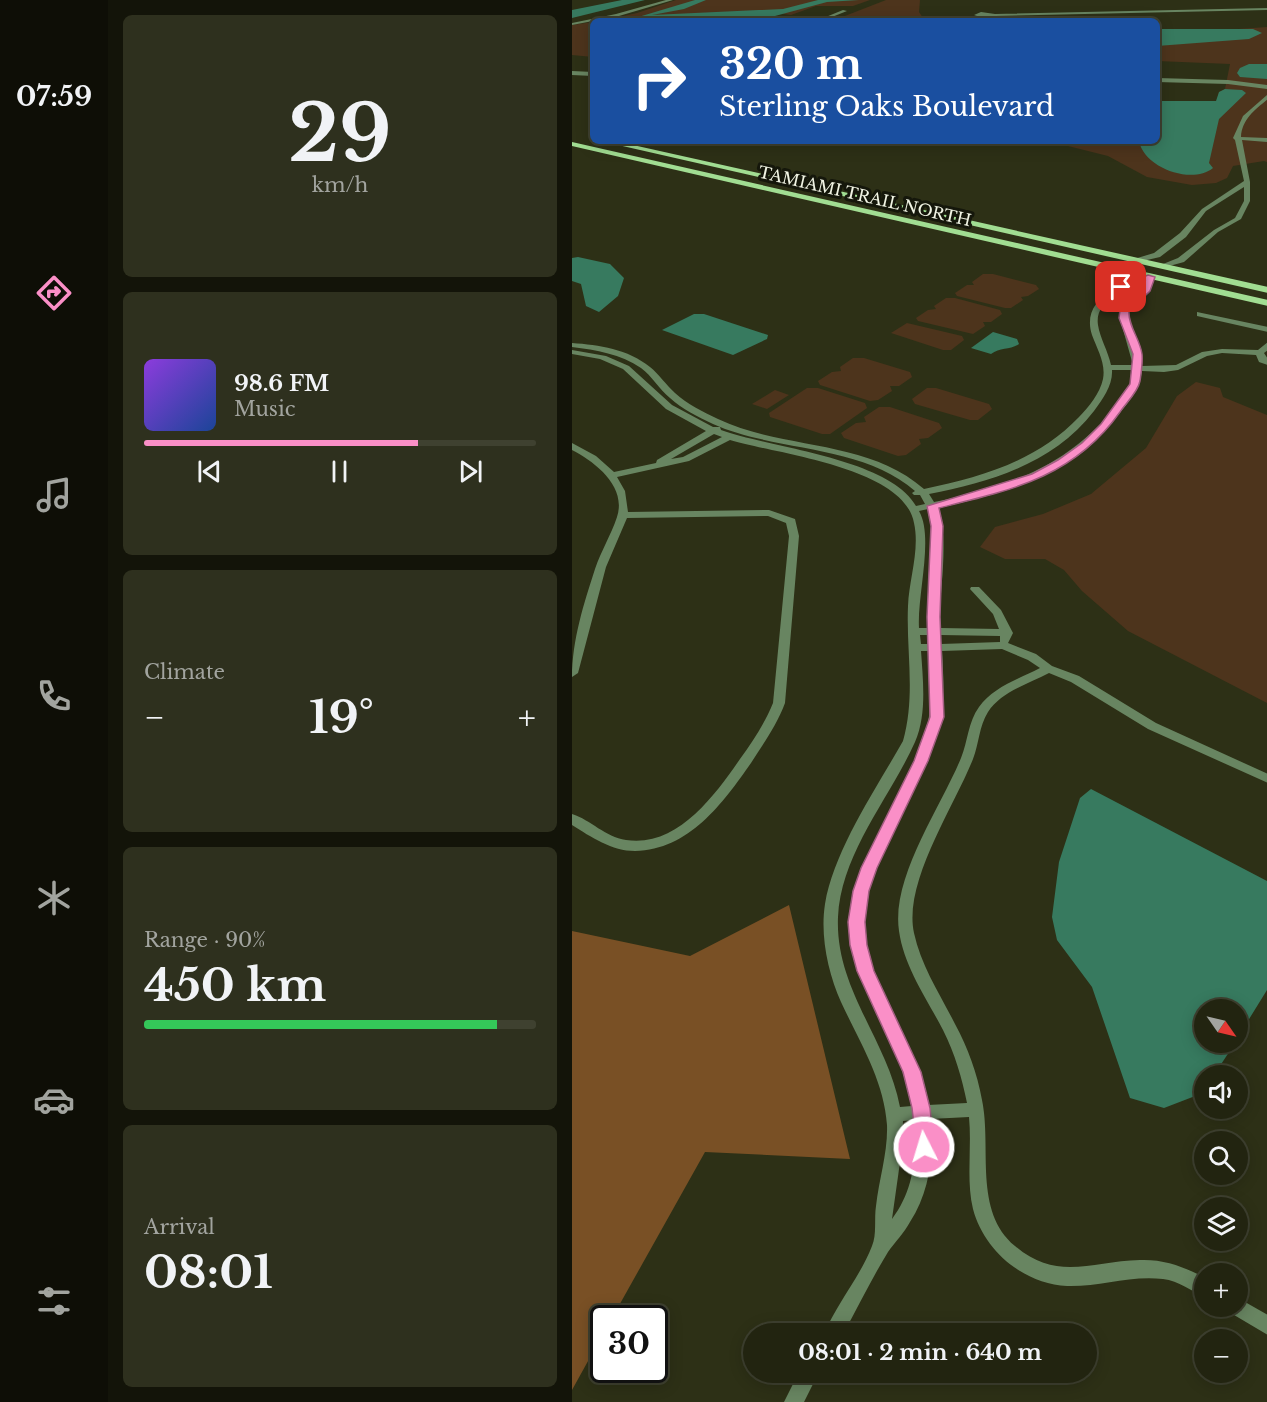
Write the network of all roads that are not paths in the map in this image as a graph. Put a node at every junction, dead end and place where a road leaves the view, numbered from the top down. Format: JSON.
{"nodes":[{"id":1,"x":671,"y":0,"type":"edge"},
{"id":2,"x":1268,"y":9,"type":"edge"},
{"id":3,"x":845,"y":11,"type":"dead end"},
{"id":4,"x":995,"y":15,"type":"dead end"},
{"id":5,"x":602,"y":18,"type":"edge"},
{"id":6,"x":826,"y":18,"type":"edge"},
{"id":7,"x":590,"y":20,"type":"edge"},
{"id":8,"x":572,"y":24,"type":"edge"},
{"id":9,"x":572,"y":73,"type":"edge"},
{"id":10,"x":590,"y":74,"type":"edge"},
{"id":11,"x":1160,"y":80,"type":"edge"},
{"id":12,"x":1268,"y":87,"type":"edge"},
{"id":13,"x":1268,"y":96,"type":"edge"},
{"id":14,"x":1236,"y":138,"type":"junction"},
{"id":15,"x":1268,"y":140,"type":"edge"},
{"id":16,"x":572,"y":144,"type":"edge"},
{"id":17,"x":618,"y":144,"type":"edge"},
{"id":18,"x":595,"y":149,"type":"junction"},
{"id":19,"x":731,"y":169,"type":"junction"},
{"id":20,"x":716,"y":177,"type":"junction"},
{"id":21,"x":1247,"y":182,"type":"junction"},
{"id":22,"x":859,"y":198,"type":"junction"},
{"id":23,"x":1002,"y":242,"type":"junction"},
{"id":24,"x":1137,"y":261,"type":"junction"},
{"id":25,"x":1162,"y":266,"type":"junction"},
{"id":26,"x":1151,"y":277,"type":"junction"},
{"id":27,"x":1268,"y":292,"type":"edge"},
{"id":28,"x":1268,"y":303,"type":"edge"},
{"id":29,"x":1200,"y":314,"type":"dead end"},
{"id":30,"x":1268,"y":330,"type":"edge"},
{"id":31,"x":1268,"y":344,"type":"edge"},
{"id":32,"x":572,"y":345,"type":"edge"},
{"id":33,"x":572,"y":352,"type":"edge"},
{"id":34,"x":1260,"y":353,"type":"junction"},
{"id":35,"x":1268,"y":363,"type":"edge"},
{"id":36,"x":1108,"y":364,"type":"junction"},
{"id":37,"x":1138,"y":365,"type":"junction"},
{"id":38,"x":726,"y":431,"type":"junction"},
{"id":39,"x":572,"y":446,"type":"edge"},
{"id":40,"x":656,"y":465,"type":"junction"},
{"id":41,"x":612,"y":475,"type":"junction"},
{"id":42,"x":923,"y":492,"type":"junction"},
{"id":43,"x":906,"y":495,"type":"junction"},
{"id":44,"x":933,"y":506,"type":"junction"},
{"id":45,"x":915,"y":510,"type":"junction"},
{"id":46,"x":623,"y":515,"type":"junction"},
{"id":47,"x":976,"y":589,"type":"dead end"},
{"id":48,"x":913,"y":631,"type":"junction"},
{"id":49,"x":935,"y":632,"type":"junction"},
{"id":50,"x":1005,"y":639,"type":"junction"},
{"id":51,"x":936,"y":647,"type":"junction"},
{"id":52,"x":914,"y":648,"type":"junction"},
{"id":53,"x":1048,"y":669,"type":"junction"},
{"id":54,"x":572,"y":673,"type":"edge"},
{"id":55,"x":1268,"y":779,"type":"edge"},
{"id":56,"x":572,"y":819,"type":"edge"},
{"id":57,"x":976,"y":1110,"type":"junction"},
{"id":58,"x":921,"y":1113,"type":"junction"},
{"id":59,"x":894,"y":1114,"type":"junction"},
{"id":60,"x":882,"y":1246,"type":"junction"},
{"id":61,"x":1194,"y":1283,"type":"edge"},
{"id":62,"x":1248,"y":1314,"type":"edge"},
{"id":63,"x":839,"y":1323,"type":"edge"},
{"id":64,"x":1268,"y":1326,"type":"edge"},
{"id":65,"x":804,"y":1383,"type":"edge"},
{"id":66,"x":794,"y":1402,"type":"edge"}],
"edges":[{"from":1,"to":5,"type":"street"},
{"from":2,"to":4,"type":"street"},
{"from":3,"to":6,"type":"street"},
{"from":7,"to":8,"type":"street"},
{"from":9,"to":10,"type":"street"},
{"from":11,"to":12,"type":"street"},
{"from":13,"to":14,"type":"street"},
{"from":14,"to":15,"type":"street"},
{"from":14,"to":21,"type":"street"},
{"from":16,"to":18,"type":"main road","name":"TAMIAMI TRAIL NORTH"},
{"from":17,"to":19,"type":"main road","name":"TAMIAMI TRAIL NORTH"},
{"from":18,"to":19,"type":"main road"},
{"from":18,"to":20,"type":"main road","name":"TAMIAMI TRAIL NORTH"},
{"from":19,"to":22,"type":"main road","name":"TAMIAMI TRAIL NORTH"},
{"from":20,"to":22,"type":"main road"},
{"from":20,"to":23,"type":"main road","name":"TAMIAMI TRAIL NORTH"},
{"from":21,"to":24,"type":"street"},
{"from":21,"to":25,"type":"street"},
{"from":22,"to":24,"type":"main road","name":"TAMIAMI TRAIL NORTH"},
{"from":23,"to":25,"type":"main road"},
{"from":23,"to":26,"type":"main road","name":"TAMIAMI TRAIL NORTH"},
{"from":24,"to":25,"type":"main road","name":"TAMIAMI TRAIL NORTH"},
{"from":25,"to":27,"type":"main road"},
{"from":26,"to":27,"type":"main road"},
{"from":26,"to":28,"type":"main road"},
{"from":26,"to":36,"type":"street"},
{"from":26,"to":37,"type":"street"},
{"from":29,"to":30,"type":"street"},
{"from":31,"to":34,"type":"street"},
{"from":32,"to":38,"type":"street"},
{"from":33,"to":38,"type":"street"},
{"from":34,"to":35,"type":"street"},
{"from":34,"to":37,"type":"street"},
{"from":36,"to":37,"type":"street"},
{"from":36,"to":42,"type":"street"},
{"from":37,"to":44,"type":"street"},
{"from":38,"to":40,"type":"street"},
{"from":38,"to":40,"type":"street"},
{"from":38,"to":42,"type":"street"},
{"from":38,"to":43,"type":"street"},
{"from":39,"to":41,"type":"street"},
{"from":40,"to":41,"type":"street"},
{"from":41,"to":46,"type":"street"},
{"from":42,"to":43,"type":"street"},
{"from":42,"to":44,"type":"street"},
{"from":43,"to":45,"type":"street"},
{"from":44,"to":45,"type":"street"},
{"from":44,"to":49,"type":"street"},
{"from":45,"to":48,"type":"street"},
{"from":46,"to":54,"type":"street"},
{"from":46,"to":56,"type":"street"},
{"from":47,"to":50,"type":"street"},
{"from":48,"to":49,"type":"street"},
{"from":48,"to":52,"type":"street"},
{"from":49,"to":50,"type":"street"},
{"from":49,"to":51,"type":"street"},
{"from":50,"to":51,"type":"street"},
{"from":50,"to":53,"type":"street"},
{"from":51,"to":52,"type":"street"},
{"from":51,"to":58,"type":"street"},
{"from":52,"to":59,"type":"street"},
{"from":53,"to":55,"type":"street"},
{"from":53,"to":57,"type":"street"},
{"from":57,"to":58,"type":"street"},
{"from":57,"to":61,"type":"street"},
{"from":58,"to":59,"type":"street"},
{"from":58,"to":60,"type":"street"},
{"from":59,"to":60,"type":"street"},
{"from":60,"to":63,"type":"street"},
{"from":62,"to":64,"type":"street"},
{"from":65,"to":66,"type":"street"}]}
